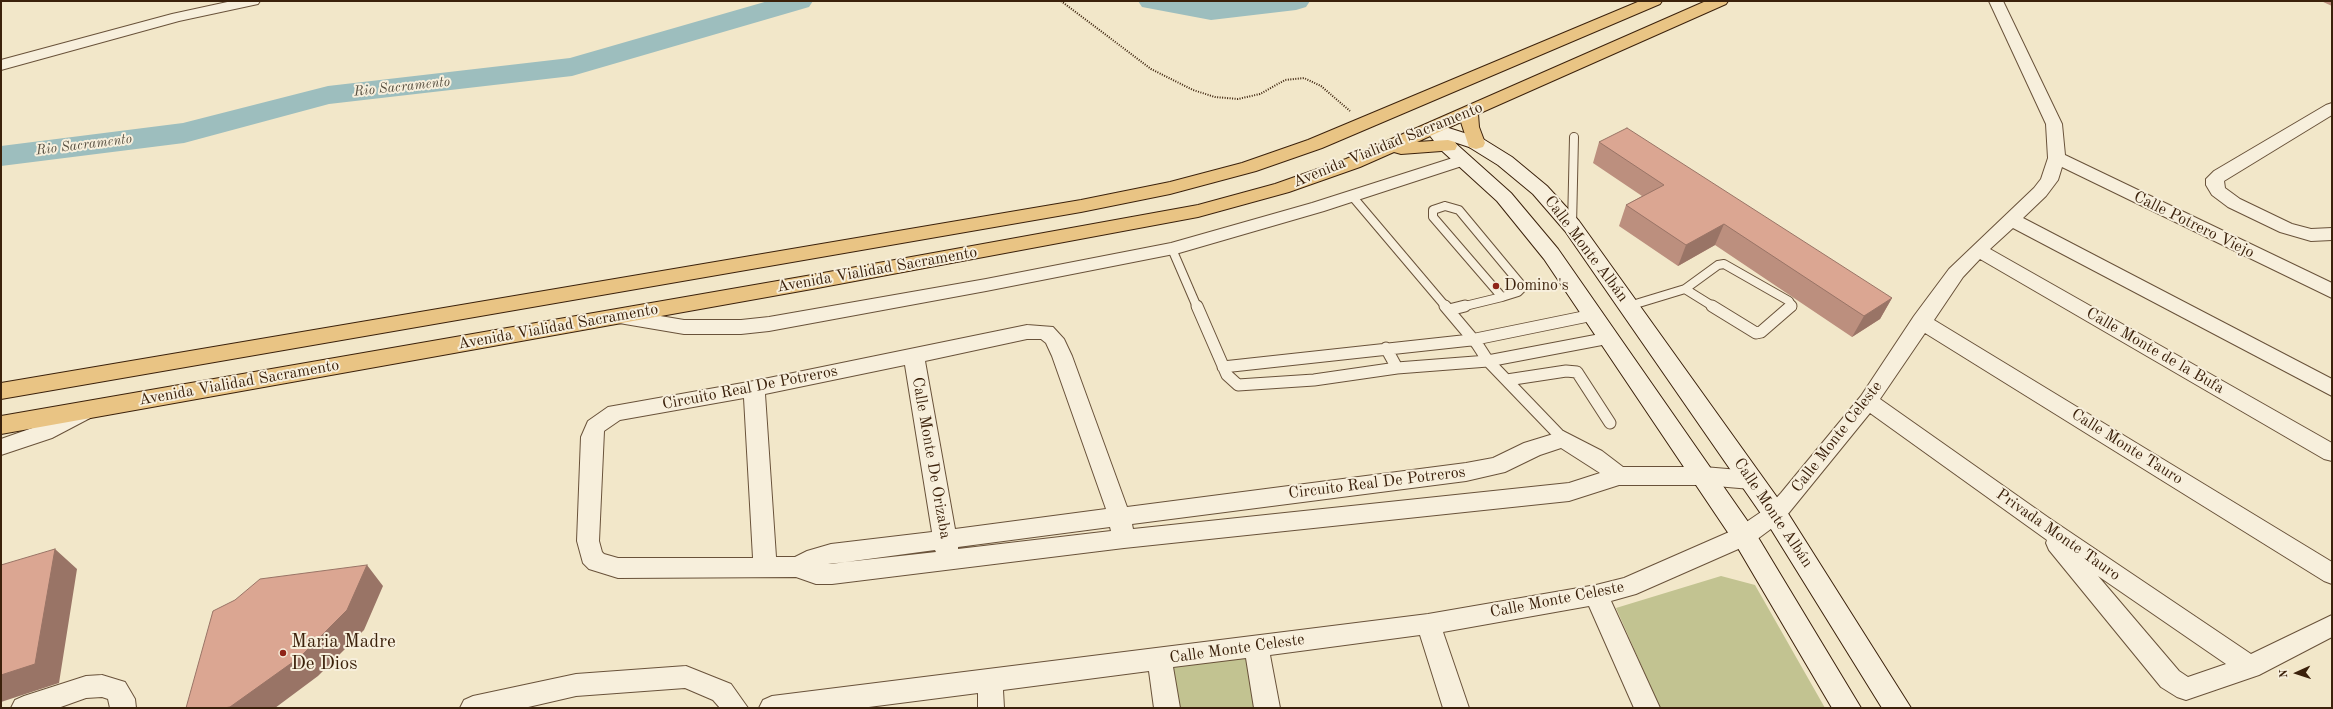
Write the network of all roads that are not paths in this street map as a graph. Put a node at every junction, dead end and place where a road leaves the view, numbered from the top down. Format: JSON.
{"nodes":[{"id":1,"x":227,"y":1,"type":"edge"},
{"id":2,"x":253,"y":1,"type":"edge"},
{"id":3,"x":1654,"y":1,"type":"edge"},
{"id":4,"x":1720,"y":1,"type":"edge"},
{"id":5,"x":1996,"y":1,"type":"edge"},
{"id":6,"x":213,"y":9,"type":"junction"},
{"id":7,"x":1,"y":65,"type":"edge"},
{"id":8,"x":1447,"y":87,"type":"junction"},
{"id":9,"x":2332,"y":108,"type":"edge"},
{"id":10,"x":1469,"y":113,"type":"junction"},
{"id":11,"x":1433,"y":128,"type":"junction"},
{"id":12,"x":1574,"y":138,"type":"dead end"},
{"id":13,"x":1315,"y":144,"type":"junction"},
{"id":14,"x":1462,"y":150,"type":"junction"},
{"id":15,"x":1380,"y":151,"type":"junction"},
{"id":16,"x":2056,"y":158,"type":"junction"},
{"id":17,"x":1352,"y":196,"type":"junction"},
{"id":18,"x":2012,"y":220,"type":"junction"},
{"id":19,"x":1572,"y":226,"type":"junction"},
{"id":20,"x":2332,"y":234,"type":"edge"},
{"id":21,"x":1172,"y":248,"type":"junction"},
{"id":22,"x":1978,"y":250,"type":"junction"},
{"id":23,"x":1685,"y":289,"type":"junction"},
{"id":24,"x":2332,"y":291,"type":"edge"},
{"id":25,"x":1502,"y":297,"type":"junction"},
{"id":26,"x":1629,"y":306,"type":"junction"},
{"id":27,"x":1449,"y":310,"type":"junction"},
{"id":28,"x":1593,"y":315,"type":"junction"},
{"id":29,"x":619,"y":316,"type":"junction"},
{"id":30,"x":1921,"y":321,"type":"junction"},
{"id":31,"x":1609,"y":338,"type":"junction"},
{"id":32,"x":1471,"y":340,"type":"junction"},
{"id":33,"x":1386,"y":348,"type":"junction"},
{"id":34,"x":914,"y":356,"type":"junction"},
{"id":35,"x":1488,"y":361,"type":"junction"},
{"id":36,"x":1223,"y":367,"type":"junction"},
{"id":37,"x":1397,"y":368,"type":"junction"},
{"id":38,"x":1507,"y":380,"type":"junction"},
{"id":39,"x":2332,"y":388,"type":"edge"},
{"id":40,"x":754,"y":389,"type":"junction"},
{"id":41,"x":1,"y":391,"type":"edge"},
{"id":42,"x":1868,"y":401,"type":"junction"},
{"id":43,"x":86,"y":410,"type":"junction"},
{"id":44,"x":1610,"y":423,"type":"dead end"},
{"id":45,"x":1,"y":425,"type":"edge"},
{"id":46,"x":1563,"y":439,"type":"junction"},
{"id":47,"x":1,"y":447,"type":"edge"},
{"id":48,"x":2332,"y":453,"type":"edge"},
{"id":49,"x":1619,"y":476,"type":"junction"},
{"id":50,"x":1704,"y":476,"type":"junction"},
{"id":51,"x":1751,"y":480,"type":"junction"},
{"id":52,"x":1775,"y":514,"type":"junction"},
{"id":53,"x":1119,"y":516,"type":"junction"},
{"id":54,"x":2041,"y":524,"type":"junction"},
{"id":55,"x":1744,"y":536,"type":"junction"},
{"id":56,"x":945,"y":538,"type":"junction"},
{"id":57,"x":1124,"y":539,"type":"junction"},
{"id":58,"x":948,"y":560,"type":"junction"},
{"id":59,"x":765,"y":567,"type":"junction"},
{"id":60,"x":798,"y":567,"type":"junction"},
{"id":61,"x":2332,"y":574,"type":"edge"},
{"id":62,"x":1596,"y":595,"type":"junction"},
{"id":63,"x":1428,"y":624,"type":"junction"},
{"id":64,"x":2332,"y":625,"type":"edge"},
{"id":65,"x":1256,"y":646,"type":"junction"},
{"id":66,"x":1160,"y":660,"type":"junction"},
{"id":67,"x":2250,"y":667,"type":"junction"},
{"id":68,"x":990,"y":681,"type":"junction"},
{"id":69,"x":798,"y":707,"type":"edge"},
{"id":70,"x":24,"y":708,"type":"edge"},
{"id":71,"x":123,"y":708,"type":"edge"},
{"id":72,"x":473,"y":708,"type":"edge"},
{"id":73,"x":735,"y":708,"type":"edge"},
{"id":74,"x":772,"y":708,"type":"edge"},
{"id":75,"x":991,"y":708,"type":"edge"},
{"id":76,"x":1167,"y":708,"type":"edge"},
{"id":77,"x":1267,"y":708,"type":"edge"},
{"id":78,"x":1456,"y":708,"type":"edge"},
{"id":79,"x":1647,"y":708,"type":"edge"},
{"id":80,"x":1847,"y":708,"type":"edge"},
{"id":81,"x":1897,"y":708,"type":"edge"}],
"edges":[{"from":1,"to":6,"type":"lane"},
{"from":2,"to":6,"type":"street"},
{"from":3,"to":8,"type":"highway","name":"Avenida Vialidad Sacramento"},
{"from":4,"to":10,"type":"highway","name":"Avenida Vialidad Sacramento"},
{"from":5,"to":16,"type":"street","name":"Calle Monte Celeste"},
{"from":6,"to":7,"type":"street"},
{"from":8,"to":11,"type":"highway"},
{"from":8,"to":13,"type":"highway","name":"Avenida Vialidad Sacramento"},
{"from":9,"to":20,"type":"street"},
{"from":10,"to":11,"type":"highway","name":"Avenida Vialidad Sacramento"},
{"from":10,"to":14,"type":"highway"},
{"from":11,"to":13,"type":"highway"},
{"from":11,"to":14,"type":"main road","name":"Calle Monte Albán"},
{"from":11,"to":15,"type":"highway","name":"Avenida Vialidad Sacramento"},
{"from":12,"to":19,"type":"lane"},
{"from":13,"to":41,"type":"highway","name":"Avenida Vialidad Sacramento"},
{"from":14,"to":15,"type":"highway"},
{"from":14,"to":17,"type":"street"},
{"from":14,"to":19,"type":"main road","name":"Calle Monte Albán"},
{"from":14,"to":28,"type":"main road","name":"Calle Monte Albán"},
{"from":15,"to":29,"type":"highway","name":"Avenida Vialidad Sacramento"},
{"from":16,"to":18,"type":"street","name":"Calle Monte Celeste"},
{"from":16,"to":24,"type":"street","name":"Calle Potrero Viejo"},
{"from":17,"to":21,"type":"street"},
{"from":17,"to":27,"type":"lane"},
{"from":18,"to":22,"type":"street","name":"Calle Monte Celeste"},
{"from":18,"to":39,"type":"street"},
{"from":19,"to":26,"type":"main road","name":"Calle Monte Albán"},
{"from":21,"to":29,"type":"street"},
{"from":21,"to":36,"type":"lane"},
{"from":22,"to":30,"type":"street","name":"Calle Monte Celeste"},
{"from":22,"to":48,"type":"street","name":"Calle Monte de la Bufa"},
{"from":23,"to":23,"type":"lane"},
{"from":23,"to":26,"type":"lane"},
{"from":25,"to":25,"type":"lane"},
{"from":25,"to":27,"type":"lane"},
{"from":26,"to":51,"type":"main road","name":"Calle Monte Albán"},
{"from":27,"to":32,"type":"lane"},
{"from":28,"to":31,"type":"main road","name":"Calle Monte Albán"},
{"from":28,"to":32,"type":"lane"},
{"from":29,"to":43,"type":"highway","name":"Avenida Vialidad Sacramento"},
{"from":30,"to":42,"type":"street","name":"Calle Monte Celeste"},
{"from":30,"to":61,"type":"street","name":"Calle Monte Tauro"},
{"from":31,"to":35,"type":"lane"},
{"from":31,"to":50,"type":"main road","name":"Calle Monte Albán"},
{"from":32,"to":33,"type":"lane"},
{"from":32,"to":35,"type":"lane"},
{"from":33,"to":36,"type":"lane"},
{"from":33,"to":37,"type":"lane"},
{"from":34,"to":40,"type":"street","name":"Circuito Real De Potreros"},
{"from":34,"to":53,"type":"street","name":"Circuito Real De Potreros"},
{"from":34,"to":56,"type":"street","name":"Calle Monte De Orizaba"},
{"from":35,"to":37,"type":"lane"},
{"from":35,"to":38,"type":"lane"},
{"from":36,"to":37,"type":"lane"},
{"from":38,"to":44,"type":"lane"},
{"from":38,"to":46,"type":"lane"},
{"from":40,"to":59,"type":"street"},
{"from":40,"to":59,"type":"street","name":"Circuito Real De Potreros"},
{"from":42,"to":52,"type":"street","name":"Calle Monte Celeste"},
{"from":42,"to":54,"type":"street","name":"Privada Monte Tauro"},
{"from":43,"to":45,"type":"highway","name":"Avenida Vialidad Sacramento"},
{"from":43,"to":47,"type":"street"},
{"from":46,"to":49,"type":"street"},
{"from":46,"to":53,"type":"street","name":"Circuito Real De Potreros"},
{"from":49,"to":50,"type":"street","name":"Circuito Real De Potreros"},
{"from":49,"to":57,"type":"street","name":"Circuito Real De Potreros"},
{"from":50,"to":51,"type":"street","name":"Circuito Real De Potreros"},
{"from":50,"to":55,"type":"main road","name":"Calle Monte Albán"},
{"from":51,"to":52,"type":"main road","name":"Calle Monte Albán"},
{"from":52,"to":55,"type":"street","name":"Calle Monte Celeste"},
{"from":52,"to":81,"type":"main road","name":"Calle Monte Albán"},
{"from":53,"to":56,"type":"street","name":"Circuito Real De Potreros"},
{"from":53,"to":57,"type":"street","name":"Circuito Real De Potreros"},
{"from":54,"to":67,"type":"street","name":"Privada Monte Tauro"},
{"from":54,"to":67,"type":"street"},
{"from":55,"to":62,"type":"street","name":"Calle Monte Celeste"},
{"from":55,"to":80,"type":"main road","name":"Calle Monte Albán"},
{"from":56,"to":58,"type":"street","name":"Calle Monte De Orizaba"},
{"from":56,"to":60,"type":"street","name":"Circuito Real De Potreros"},
{"from":57,"to":58,"type":"street","name":"Circuito Real De Potreros"},
{"from":58,"to":60,"type":"street","name":"Circuito Real De Potreros"},
{"from":59,"to":60,"type":"street","name":"Circuito Real De Potreros"},
{"from":62,"to":63,"type":"street","name":"Calle Monte Celeste"},
{"from":62,"to":79,"type":"street"},
{"from":63,"to":65,"type":"street","name":"Calle Monte Celeste"},
{"from":63,"to":78,"type":"street"},
{"from":64,"to":67,"type":"street"},
{"from":65,"to":66,"type":"street","name":"Calle Monte Celeste"},
{"from":65,"to":77,"type":"street"},
{"from":66,"to":68,"type":"street","name":"Calle Monte Celeste"},
{"from":66,"to":76,"type":"street"},
{"from":68,"to":69,"type":"street","name":"Calle Monte Celeste"},
{"from":68,"to":75,"type":"street"},
{"from":69,"to":74,"type":"street","name":"Calle Monte Celeste"},
{"from":70,"to":71,"type":"street"},
{"from":72,"to":73,"type":"street"}]}
